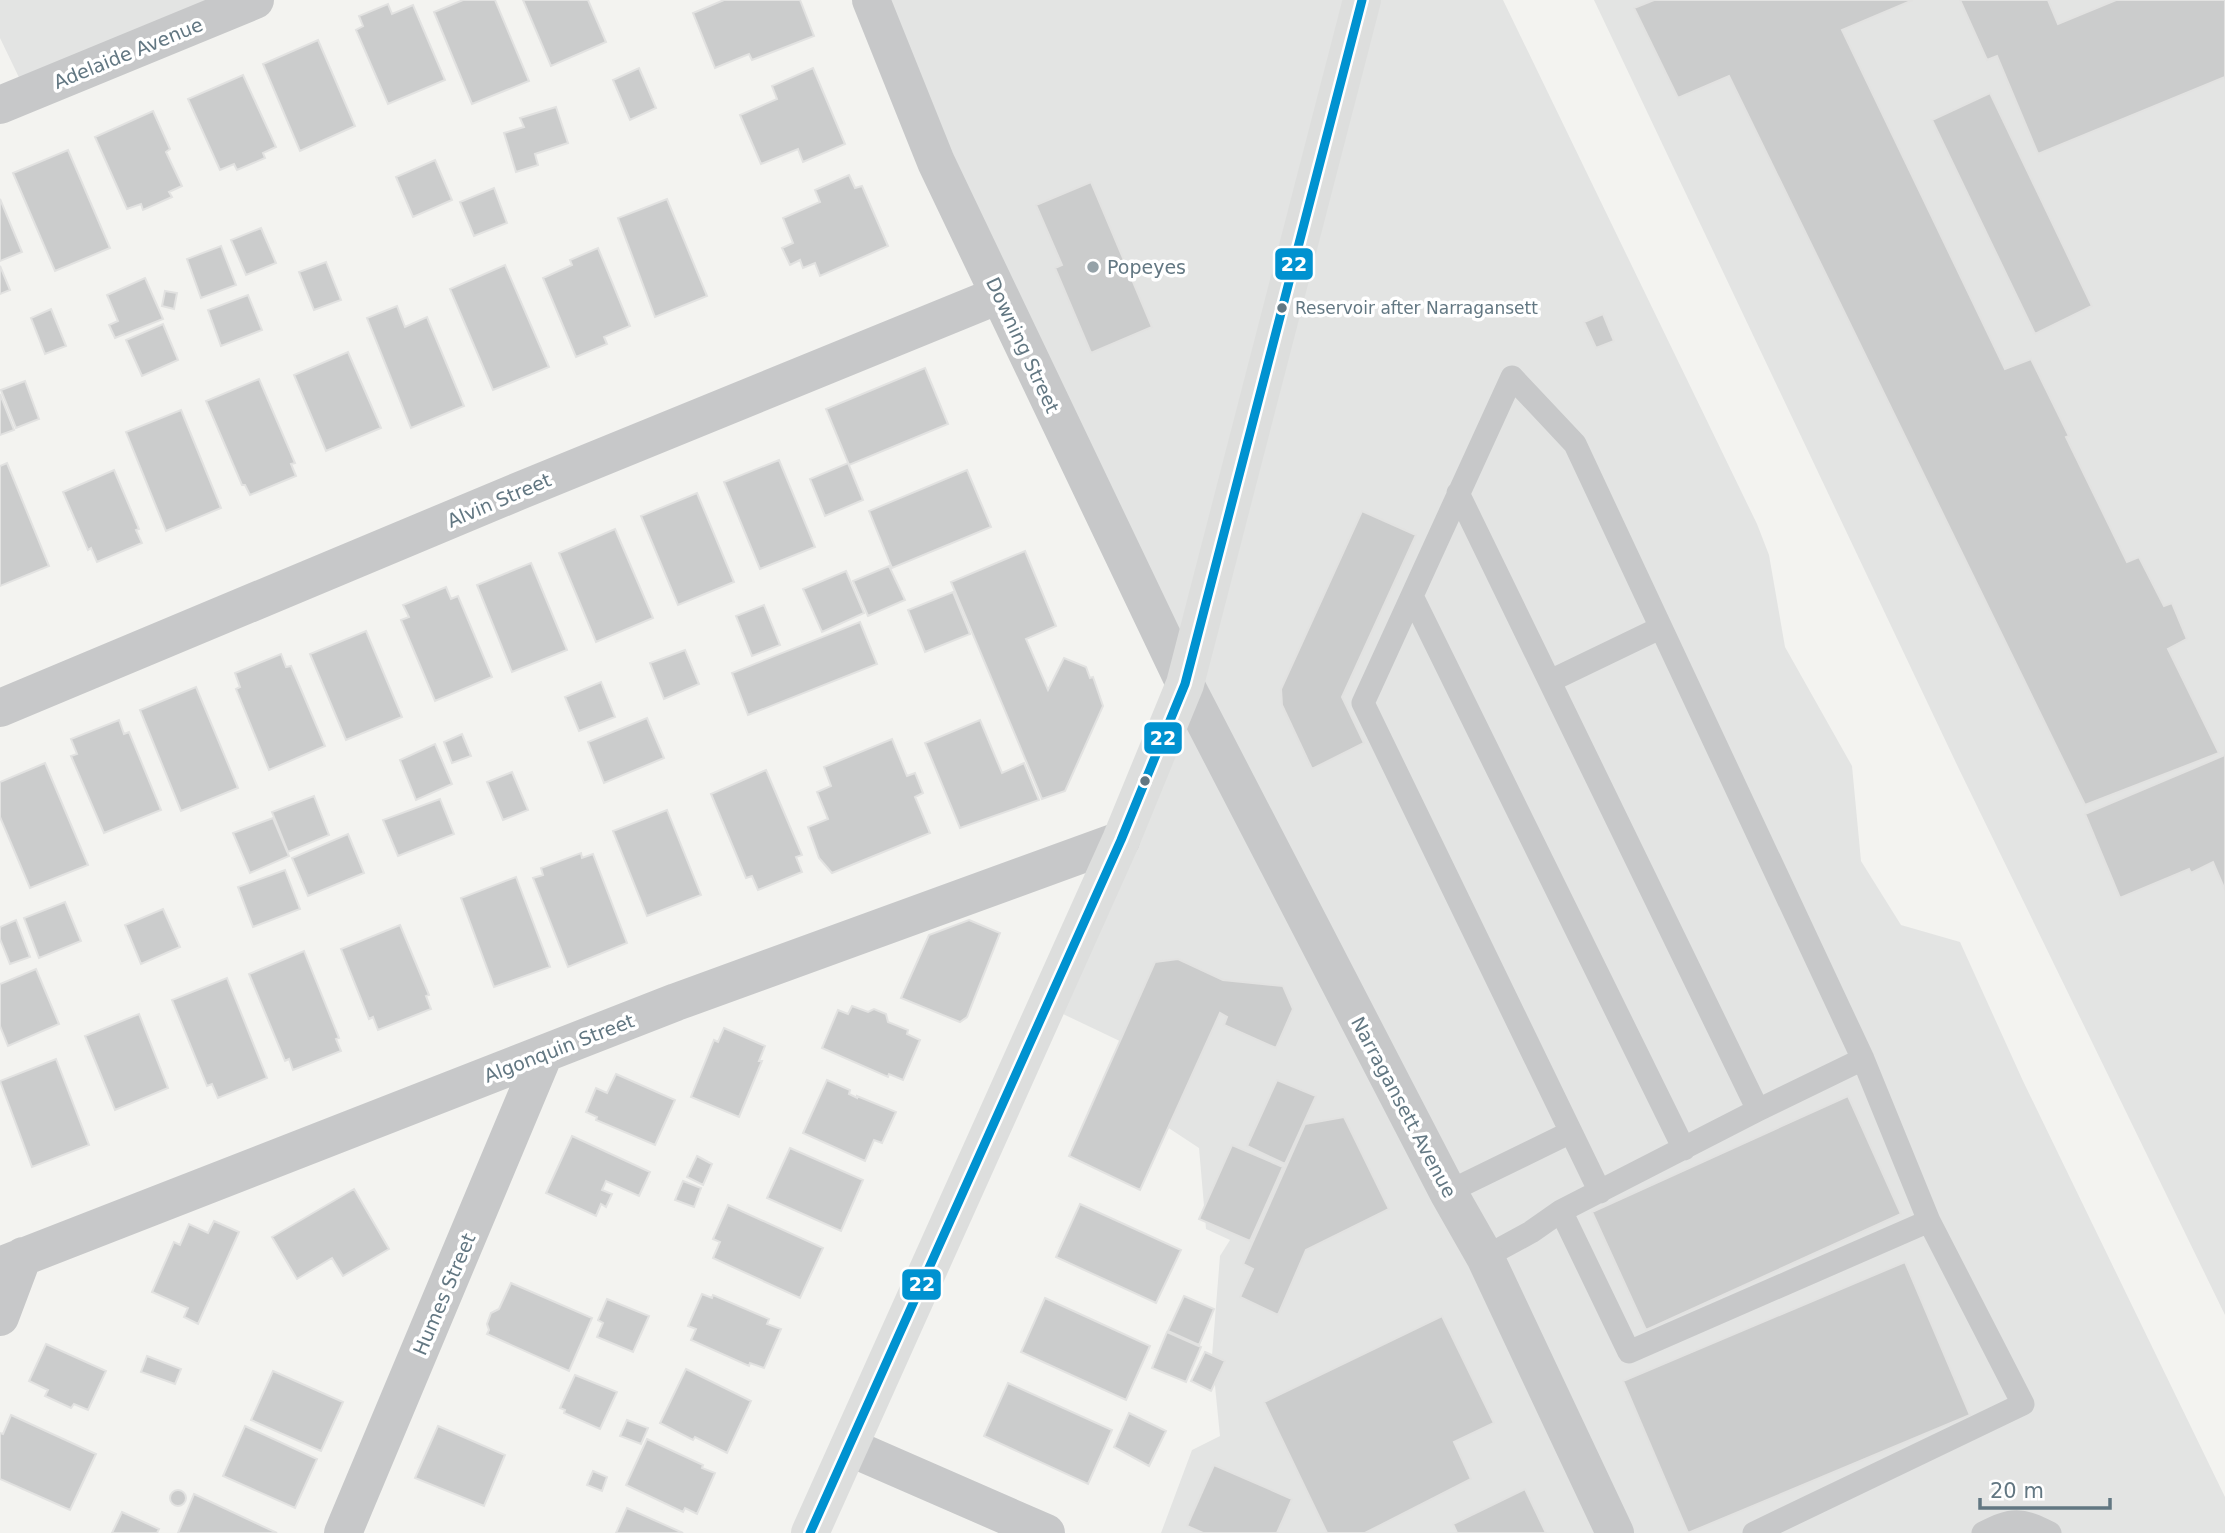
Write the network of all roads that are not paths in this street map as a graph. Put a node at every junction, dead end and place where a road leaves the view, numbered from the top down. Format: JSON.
{"nodes":[{"id":1,"x":255,"y":0,"type":"edge"},
{"id":2,"x":871,"y":0,"type":"edge"},
{"id":3,"x":1362,"y":0,"type":"edge"},
{"id":4,"x":0,"y":105,"type":"edge"},
{"id":5,"x":999,"y":295,"type":"junction"},
{"id":6,"x":1458,"y":493,"type":"junction"},
{"id":7,"x":1412,"y":596,"type":"junction"},
{"id":8,"x":1660,"y":628,"type":"junction"},
{"id":9,"x":1550,"y":681,"type":"junction"},
{"id":10,"x":1185,"y":684,"type":"junction"},
{"id":11,"x":0,"y":708,"type":"edge"},
{"id":12,"x":1121,"y":840,"type":"junction"},
{"id":13,"x":544,"y":1054,"type":"junction"},
{"id":14,"x":1863,"y":1059,"type":"junction"},
{"id":15,"x":1758,"y":1110,"type":"junction"},
{"id":16,"x":1571,"y":1132,"type":"junction"},
{"id":17,"x":1684,"y":1149,"type":"junction"},
{"id":18,"x":1448,"y":1192,"type":"junction"},
{"id":19,"x":1600,"y":1192,"type":"junction"},
{"id":20,"x":1561,"y":1211,"type":"junction"},
{"id":21,"x":1929,"y":1221,"type":"junction"},
{"id":22,"x":1485,"y":1257,"type":"junction"},
{"id":23,"x":12,"y":1261,"type":"edge"},
{"id":24,"x":0,"y":1317,"type":"edge"},
{"id":25,"x":849,"y":1447,"type":"junction"},
{"id":26,"x":343,"y":1533,"type":"edge"},
{"id":27,"x":810,"y":1533,"type":"edge"},
{"id":28,"x":1046,"y":1533,"type":"edge"},
{"id":29,"x":1615,"y":1533,"type":"edge"},
{"id":30,"x":1754,"y":1533,"type":"edge"},
{"id":31,"x":1983,"y":1533,"type":"edge"},
{"id":32,"x":2050,"y":1533,"type":"edge"}],
"edges":[{"from":1,"to":4,"type":"street","name":"Adelaide Avenue"},
{"from":2,"to":5,"type":"street","name":"Downing Street"},
{"from":3,"to":10,"type":"main road"},
{"from":5,"to":10,"type":"street","name":"Downing Street"},
{"from":5,"to":11,"type":"street","name":"Alvin Street"},
{"from":6,"to":7,"type":"lane"},
{"from":6,"to":8,"type":"lane"},
{"from":6,"to":9,"type":"lane"},
{"from":7,"to":16,"type":"lane"},
{"from":7,"to":17,"type":"lane"},
{"from":8,"to":9,"type":"lane"},
{"from":8,"to":14,"type":"lane"},
{"from":9,"to":15,"type":"lane"},
{"from":10,"to":12,"type":"main road"},
{"from":10,"to":18,"type":"street","name":"Narragansett Avenue"},
{"from":12,"to":13,"type":"street","name":"Algonquin Street"},
{"from":12,"to":25,"type":"main road"},
{"from":13,"to":23,"type":"street","name":"Algonquin Street"},
{"from":13,"to":26,"type":"street","name":"Humes Street"},
{"from":14,"to":15,"type":"lane"},
{"from":14,"to":21,"type":"lane"},
{"from":15,"to":17,"type":"lane"},
{"from":16,"to":18,"type":"lane"},
{"from":16,"to":19,"type":"lane"},
{"from":17,"to":19,"type":"lane"},
{"from":18,"to":22,"type":"street","name":"Narragansett Avenue"},
{"from":19,"to":20,"type":"lane"},
{"from":20,"to":21,"type":"lane"},
{"from":20,"to":22,"type":"lane"},
{"from":21,"to":30,"type":"lane"},
{"from":22,"to":29,"type":"street","name":"Narragansett Avenue"},
{"from":23,"to":24,"type":"street"},
{"from":25,"to":27,"type":"main road"},
{"from":25,"to":28,"type":"street"},
{"from":31,"to":32,"type":"lane"}]}
